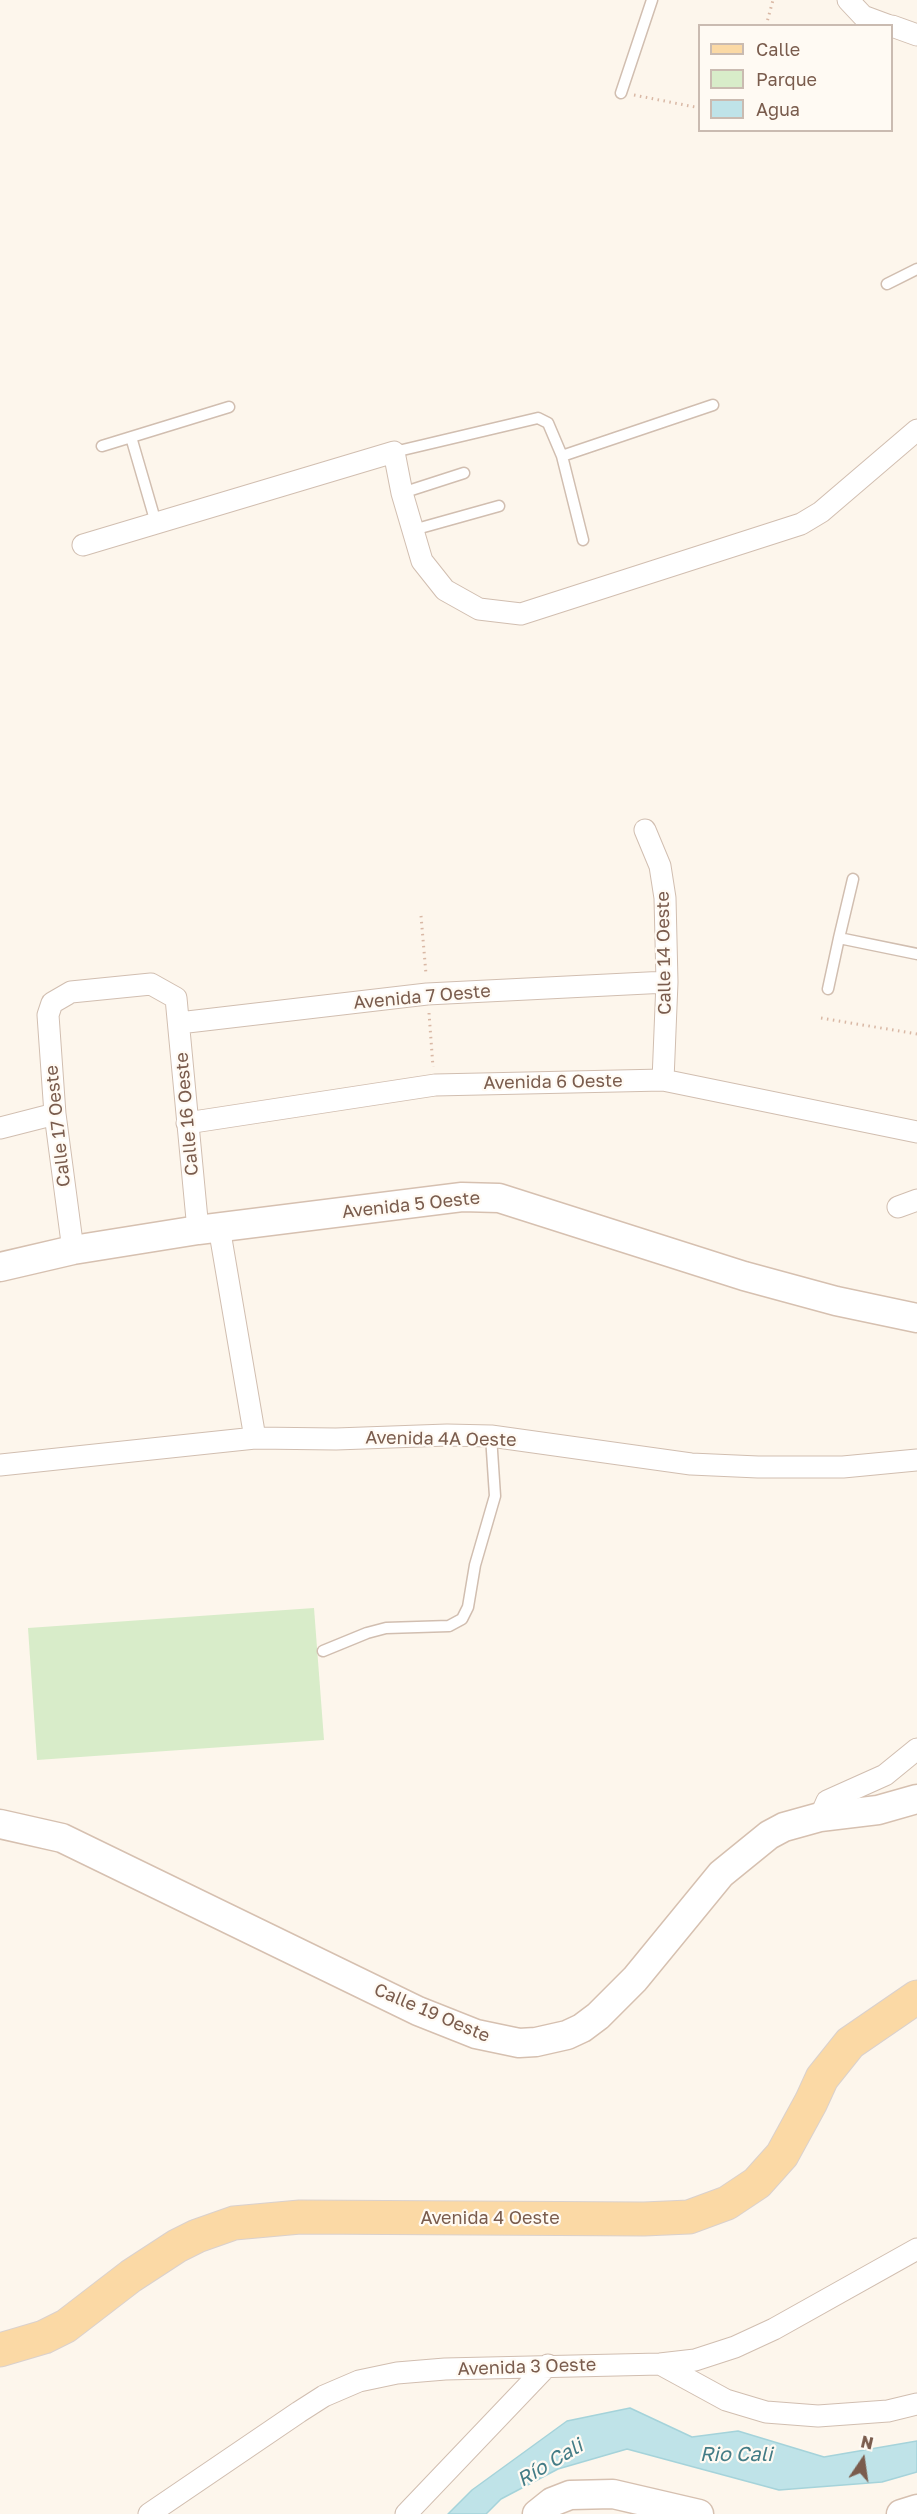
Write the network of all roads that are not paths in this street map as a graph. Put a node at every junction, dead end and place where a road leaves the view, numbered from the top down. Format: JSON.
{"nodes":[{"id":1,"x":652,"y":0,"type":"edge"},
{"id":2,"x":848,"y":0,"type":"edge"},
{"id":3,"x":885,"y":24,"type":"edge"},
{"id":4,"x":893,"y":27,"type":"edge"},
{"id":5,"x":917,"y":35,"type":"edge"},
{"id":6,"x":621,"y":93,"type":"road end"},
{"id":7,"x":917,"y":269,"type":"edge"},
{"id":8,"x":887,"y":284,"type":"dead end"},
{"id":9,"x":713,"y":405,"type":"dead end"},
{"id":10,"x":229,"y":407,"type":"dead end"},
{"id":11,"x":917,"y":430,"type":"edge"},
{"id":12,"x":131,"y":438,"type":"junction"},
{"id":13,"x":102,"y":446,"type":"dead end"},
{"id":14,"x":393,"y":452,"type":"junction"},
{"id":15,"x":562,"y":456,"type":"junction"},
{"id":16,"x":465,"y":473,"type":"dead end"},
{"id":17,"x":402,"y":493,"type":"junction"},
{"id":18,"x":499,"y":506,"type":"dead end"},
{"id":19,"x":156,"y":523,"type":"junction"},
{"id":20,"x":413,"y":530,"type":"junction"},
{"id":21,"x":583,"y":540,"type":"dead end"},
{"id":22,"x":83,"y":545,"type":"dead end"},
{"id":23,"x":645,"y":830,"type":"dead end"},
{"id":24,"x":853,"y":879,"type":"dead end"},
{"id":25,"x":839,"y":939,"type":"junction"},
{"id":26,"x":917,"y":954,"type":"edge"},
{"id":27,"x":667,"y":982,"type":"junction"},
{"id":28,"x":828,"y":989,"type":"dead end"},
{"id":29,"x":52,"y":1003,"type":"joint"},
{"id":30,"x":179,"y":1023,"type":"junction"},
{"id":31,"x":663,"y":1080,"type":"junction"},
{"id":32,"x":54,"y":1114,"type":"junction"},
{"id":33,"x":187,"y":1123,"type":"junction"},
{"id":34,"x":0,"y":1128,"type":"edge"},
{"id":35,"x":917,"y":1132,"type":"edge"},
{"id":36,"x":208,"y":1228,"type":"junction"},
{"id":37,"x":73,"y":1250,"type":"junction"},
{"id":38,"x":0,"y":1267,"type":"edge"},
{"id":39,"x":917,"y":1318,"type":"edge"},
{"id":40,"x":492,"y":1436,"type":"junction"},
{"id":41,"x":255,"y":1438,"type":"junction"},
{"id":42,"x":917,"y":1460,"type":"edge"},
{"id":43,"x":0,"y":1465,"type":"edge"},
{"id":44,"x":323,"y":1651,"type":"dead end"},
{"id":45,"x":917,"y":1749,"type":"edge"},
{"id":46,"x":917,"y":1799,"type":"edge"},
{"id":47,"x":820,"y":1817,"type":"junction"},
{"id":48,"x":0,"y":1824,"type":"edge"},
{"id":49,"x":917,"y":1997,"type":"edge"},
{"id":50,"x":917,"y":2249,"type":"edge"},
{"id":51,"x":0,"y":2350,"type":"edge"},
{"id":52,"x":660,"y":2364,"type":"junction"},
{"id":53,"x":548,"y":2365,"type":"junction"},
{"id":54,"x":917,"y":2404,"type":"edge"},
{"id":55,"x":917,"y":2509,"type":"edge"},
{"id":56,"x":149,"y":2514,"type":"edge"},
{"id":57,"x":406,"y":2514,"type":"edge"},
{"id":58,"x":537,"y":2514,"type":"edge"},
{"id":59,"x":699,"y":2514,"type":"edge"},
{"id":60,"x":901,"y":2514,"type":"edge"}],
"edges":[{"from":1,"to":6,"type":"lane"},
{"from":2,"to":3,"type":"street"},
{"from":4,"to":5,"type":"street"},
{"from":7,"to":8,"type":"lane"},
{"from":9,"to":15,"type":"lane"},
{"from":10,"to":12,"type":"lane"},
{"from":11,"to":20,"type":"street"},
{"from":12,"to":13,"type":"lane"},
{"from":12,"to":19,"type":"lane"},
{"from":14,"to":15,"type":"lane"},
{"from":14,"to":17,"type":"street"},
{"from":14,"to":19,"type":"street"},
{"from":15,"to":21,"type":"lane"},
{"from":16,"to":17,"type":"lane"},
{"from":17,"to":20,"type":"street"},
{"from":18,"to":20,"type":"lane"},
{"from":19,"to":22,"type":"street"},
{"from":23,"to":27,"type":"street","name":"Calle 14 Oeste"},
{"from":24,"to":25,"type":"lane"},
{"from":25,"to":26,"type":"lane"},
{"from":25,"to":28,"type":"lane"},
{"from":27,"to":30,"type":"street","name":"Avenida 7 Oeste"},
{"from":27,"to":31,"type":"street","name":"Calle 14 Oeste"},
{"from":29,"to":30,"type":"street","name":"Calle 16 Oeste"},
{"from":29,"to":32,"type":"street","name":"Calle 17 Oeste"},
{"from":30,"to":33,"type":"street","name":"Calle 16 Oeste"},
{"from":31,"to":33,"type":"street","name":"Avenida 6 Oeste"},
{"from":31,"to":35,"type":"street","name":"Avenida 6 Oeste"},
{"from":32,"to":34,"type":"street"},
{"from":32,"to":37,"type":"street","name":"Calle 17 Oeste"},
{"from":33,"to":36,"type":"street","name":"Calle 16 Oeste"},
{"from":36,"to":37,"type":"street","name":"Avenida 5 Oeste"},
{"from":36,"to":39,"type":"street","name":"Avenida 5 Oeste"},
{"from":36,"to":41,"type":"street","name":"Calle 16 Oeste"},
{"from":37,"to":38,"type":"street","name":"Avenida 5 Oeste"},
{"from":40,"to":41,"type":"street","name":"Avenida 4A Oeste"},
{"from":40,"to":42,"type":"street","name":"Avenida 4A Oeste"},
{"from":40,"to":44,"type":"lane"},
{"from":41,"to":43,"type":"street","name":"Avenida 4A Oeste"},
{"from":45,"to":47,"type":"street"},
{"from":46,"to":47,"type":"street","name":"Calle 19 Oeste"},
{"from":47,"to":48,"type":"street","name":"Calle 19 Oeste"},
{"from":49,"to":51,"type":"main road","name":"Avenida 4 Oeste"},
{"from":50,"to":52,"type":"street","name":"Avenida 3 Oeste"},
{"from":52,"to":53,"type":"street","name":"Avenida 3 Oeste"},
{"from":52,"to":54,"type":"street"},
{"from":53,"to":56,"type":"street","name":"Avenida 3 Oeste"},
{"from":53,"to":57,"type":"street"},
{"from":55,"to":60,"type":"street"},
{"from":58,"to":59,"type":"street"}]}
